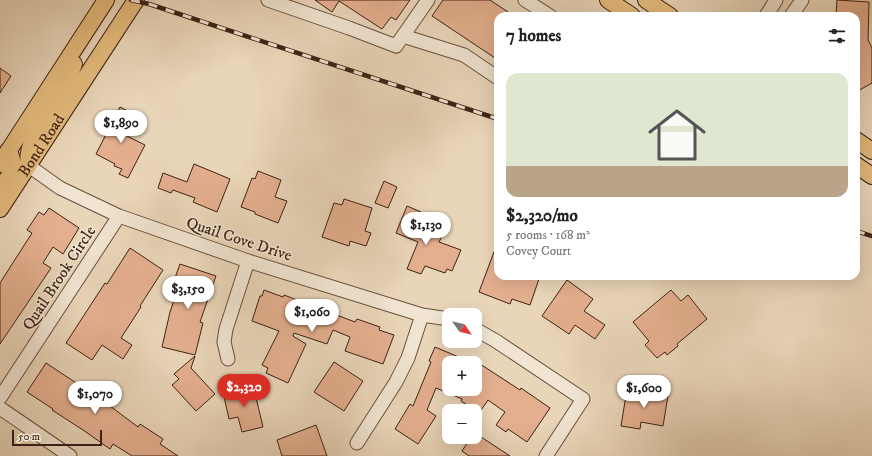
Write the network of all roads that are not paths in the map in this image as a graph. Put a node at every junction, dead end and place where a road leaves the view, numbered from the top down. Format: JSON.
{"nodes":[{"id":1,"x":106,"y":0,"type":"edge"},
{"id":2,"x":136,"y":0,"type":"edge"},
{"id":3,"x":268,"y":0,"type":"edge"},
{"id":4,"x":428,"y":0,"type":"edge"},
{"id":5,"x":525,"y":0,"type":"edge"},
{"id":6,"x":608,"y":0,"type":"edge"},
{"id":7,"x":646,"y":0,"type":"edge"},
{"id":8,"x":776,"y":0,"type":"edge"},
{"id":9,"x":802,"y":0,"type":"edge"},
{"id":10,"x":544,"y":8,"type":"edge"},
{"id":11,"x":626,"y":12,"type":"edge"},
{"id":12,"x":664,"y":12,"type":"edge"},
{"id":13,"x":768,"y":12,"type":"edge"},
{"id":14,"x":794,"y":12,"type":"edge"},
{"id":15,"x":403,"y":36,"type":"junction"},
{"id":16,"x":80,"y":39,"type":"junction"},
{"id":17,"x":494,"y":75,"type":"edge"},
{"id":18,"x":860,"y":143,"type":"edge"},
{"id":19,"x":872,"y":151,"type":"edge"},
{"id":20,"x":3,"y":154,"type":"edge"},
{"id":21,"x":29,"y":166,"type":"junction"},
{"id":22,"x":860,"y":168,"type":"edge"},
{"id":23,"x":872,"y":176,"type":"edge"},
{"id":24,"x":0,"y":190,"type":"edge"},
{"id":25,"x":0,"y":209,"type":"edge"},
{"id":26,"x":119,"y":216,"type":"junction"},
{"id":27,"x":248,"y":261,"type":"junction"},
{"id":28,"x":422,"y":315,"type":"junction"},
{"id":29,"x":442,"y":318,"type":"edge"},
{"id":30,"x":482,"y":333,"type":"edge"},
{"id":31,"x":228,"y":359,"type":"dead end"},
{"id":32,"x":0,"y":398,"type":"edge"},
{"id":33,"x":0,"y":408,"type":"edge"},
{"id":34,"x":357,"y":443,"type":"dead end"},
{"id":35,"x":70,"y":456,"type":"edge"},
{"id":36,"x":546,"y":456,"type":"edge"}],
"edges":[{"from":1,"to":16,"type":"main road","name":"Bond Road"},
{"from":2,"to":21,"type":"main road","name":"Bond Road"},
{"from":3,"to":15,"type":"street"},
{"from":4,"to":15,"type":"street"},
{"from":5,"to":10,"type":"street"},
{"from":6,"to":11,"type":"main road"},
{"from":7,"to":12,"type":"main road"},
{"from":8,"to":13,"type":"street"},
{"from":9,"to":14,"type":"street"},
{"from":15,"to":17,"type":"street"},
{"from":16,"to":20,"type":"main road","name":"Bond Road"},
{"from":16,"to":21,"type":"main road"},
{"from":18,"to":19,"type":"main road"},
{"from":20,"to":24,"type":"main road"},
{"from":21,"to":25,"type":"main road","name":"Bond Road"},
{"from":21,"to":26,"type":"street","name":"Quail Cove Drive"},
{"from":22,"to":23,"type":"main road"},
{"from":26,"to":27,"type":"street","name":"Quail Cove Drive"},
{"from":26,"to":32,"type":"street","name":"Quail Brook Circle"},
{"from":27,"to":28,"type":"street","name":"Quail Cove Drive"},
{"from":27,"to":31,"type":"street"},
{"from":28,"to":29,"type":"street","name":"Quail Cove Drive"},
{"from":28,"to":34,"type":"street"},
{"from":30,"to":36,"type":"street"},
{"from":33,"to":35,"type":"street"}]}
